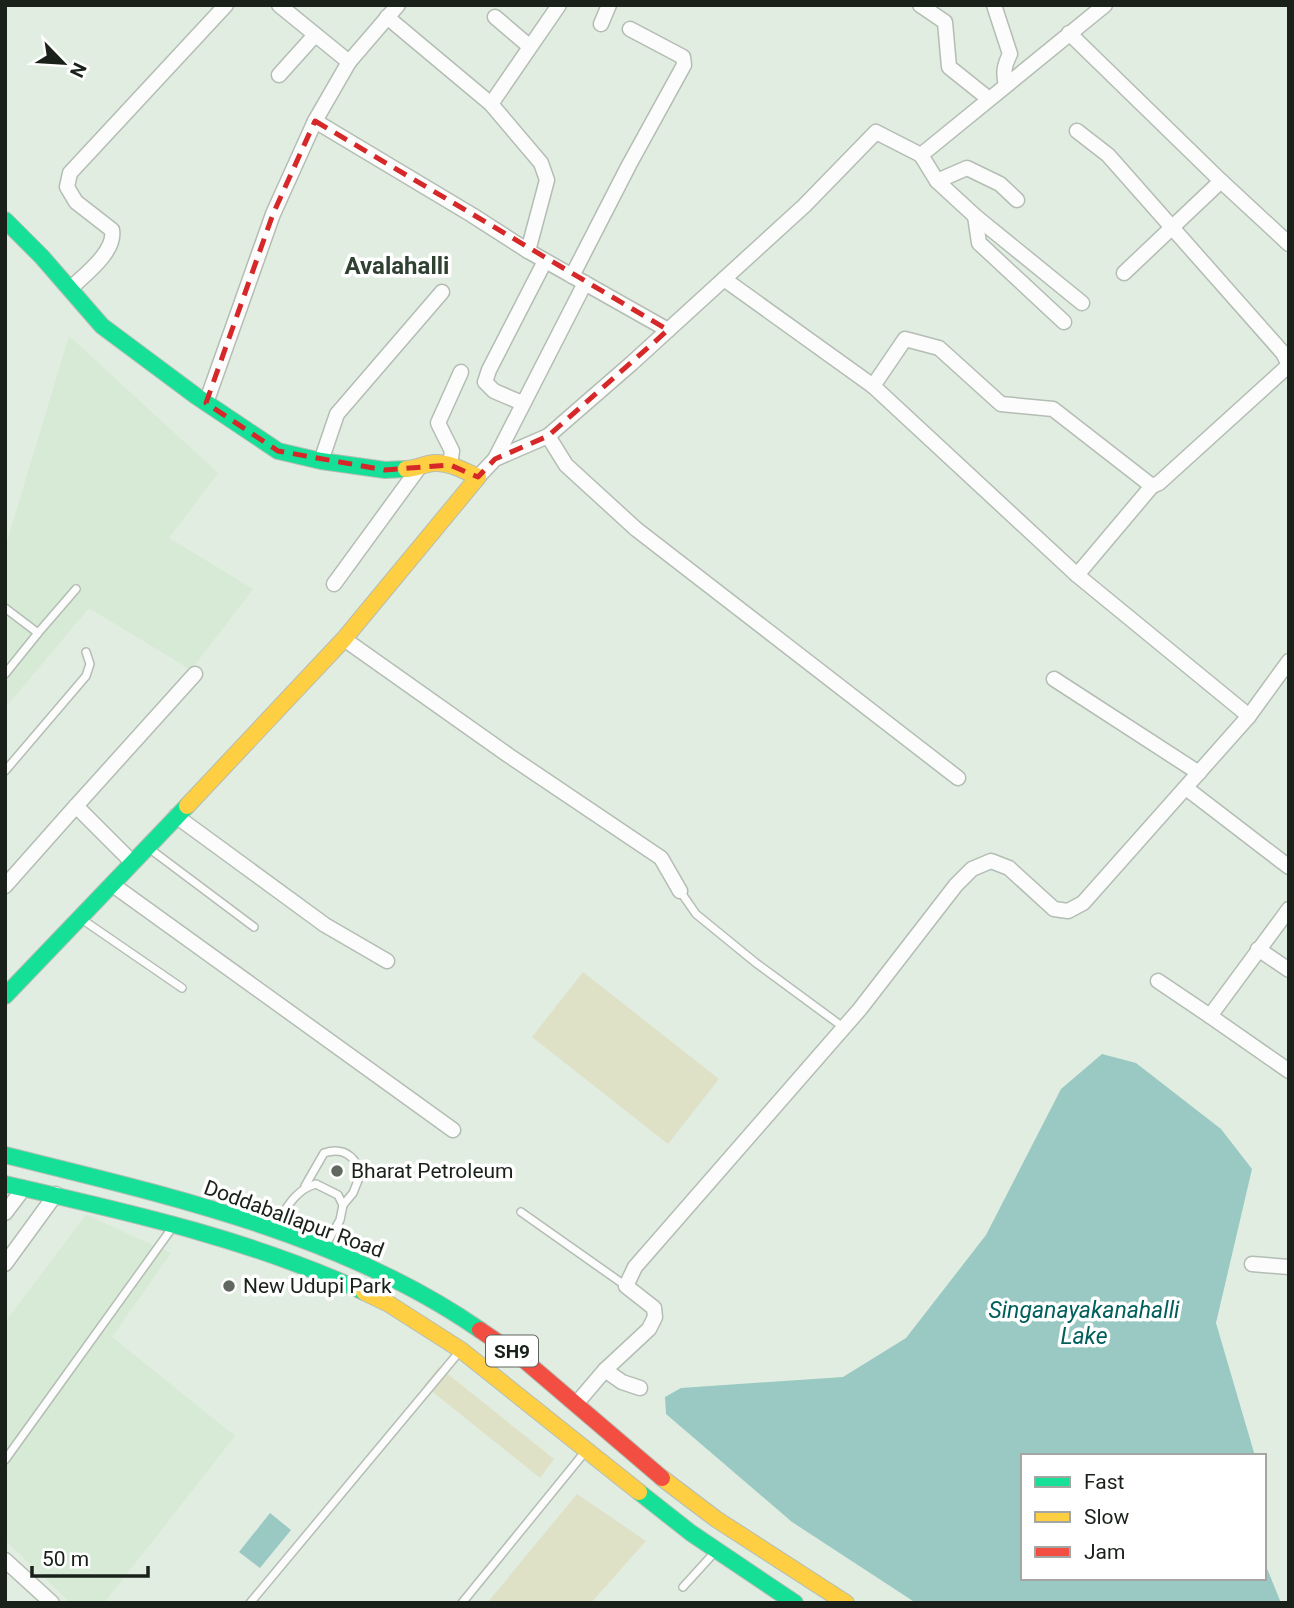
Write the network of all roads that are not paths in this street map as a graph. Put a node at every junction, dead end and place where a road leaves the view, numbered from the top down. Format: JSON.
{"nodes":[{"id":1,"x":226,"y":5,"type":"edge"},
{"id":2,"x":279,"y":5,"type":"edge"},
{"id":3,"x":398,"y":5,"type":"edge"},
{"id":4,"x":558,"y":5,"type":"edge"},
{"id":5,"x":609,"y":5,"type":"edge"},
{"id":6,"x":920,"y":5,"type":"edge"},
{"id":7,"x":994,"y":5,"type":"edge"},
{"id":8,"x":1105,"y":5,"type":"edge"},
{"id":9,"x":387,"y":17,"type":"junction"},
{"id":10,"x":495,"y":18,"type":"dead end"},
{"id":11,"x":601,"y":24,"type":"dead end"},
{"id":12,"x":630,"y":29,"type":"dead end"},
{"id":13,"x":1069,"y":33,"type":"junction"},
{"id":14,"x":315,"y":35,"type":"junction"},
{"id":15,"x":529,"y":46,"type":"junction"},
{"id":16,"x":349,"y":62,"type":"junction"},
{"id":17,"x":279,"y":75,"type":"dead end"},
{"id":18,"x":1006,"y":85,"type":"junction"},
{"id":19,"x":989,"y":99,"type":"junction"},
{"id":20,"x":491,"y":104,"type":"junction"},
{"id":21,"x":315,"y":121,"type":"junction"},
{"id":22,"x":1077,"y":131,"type":"dead end"},
{"id":23,"x":921,"y":155,"type":"junction"},
{"id":24,"x":937,"y":181,"type":"junction"},
{"id":25,"x":1221,"y":181,"type":"junction"},
{"id":26,"x":1017,"y":200,"type":"dead end"},
{"id":27,"x":975,"y":216,"type":"junction"},
{"id":28,"x":5,"y":220,"type":"edge"},
{"id":29,"x":1173,"y":229,"type":"junction"},
{"id":30,"x":1289,"y":244,"type":"edge"},
{"id":31,"x":528,"y":251,"type":"junction"},
{"id":32,"x":545,"y":261,"type":"junction"},
{"id":33,"x":1124,"y":273,"type":"dead end"},
{"id":34,"x":723,"y":279,"type":"junction"},
{"id":35,"x":578,"y":280,"type":"junction"},
{"id":36,"x":70,"y":289,"type":"junction"},
{"id":37,"x":442,"y":292,"type":"dead end"},
{"id":38,"x":1082,"y":303,"type":"dead end"},
{"id":39,"x":1064,"y":322,"type":"dead end"},
{"id":40,"x":668,"y":330,"type":"junction"},
{"id":41,"x":461,"y":372,"type":"dead end"},
{"id":42,"x":873,"y":386,"type":"junction"},
{"id":43,"x":206,"y":402,"type":"junction"},
{"id":44,"x":522,"y":403,"type":"junction"},
{"id":45,"x":548,"y":436,"type":"junction"},
{"id":46,"x":495,"y":459,"type":"junction"},
{"id":47,"x":321,"y":461,"type":"junction"},
{"id":48,"x":450,"y":466,"type":"junction"},
{"id":49,"x":418,"y":469,"type":"junction"},
{"id":50,"x":478,"y":477,"type":"junction"},
{"id":51,"x":1152,"y":486,"type":"junction"},
{"id":52,"x":1077,"y":575,"type":"junction"},
{"id":53,"x":334,"y":584,"type":"dead end"},
{"id":54,"x":76,"y":589,"type":"dead end"},
{"id":55,"x":5,"y":608,"type":"edge"},
{"id":56,"x":38,"y":634,"type":"junction"},
{"id":57,"x":344,"y":639,"type":"junction"},
{"id":58,"x":86,"y":652,"type":"dead end"},
{"id":59,"x":1289,"y":661,"type":"edge"},
{"id":60,"x":5,"y":674,"type":"edge"},
{"id":61,"x":195,"y":674,"type":"dead end"},
{"id":62,"x":1054,"y":679,"type":"dead end"},
{"id":63,"x":1249,"y":716,"type":"junction"},
{"id":64,"x":5,"y":771,"type":"edge"},
{"id":65,"x":1199,"y":773,"type":"junction"},
{"id":66,"x":958,"y":778,"type":"dead end"},
{"id":67,"x":1186,"y":788,"type":"junction"},
{"id":68,"x":76,"y":806,"type":"junction"},
{"id":69,"x":176,"y":816,"type":"junction"},
{"id":70,"x":147,"y":846,"type":"junction"},
{"id":71,"x":132,"y":862,"type":"junction"},
{"id":72,"x":1289,"y":867,"type":"edge"},
{"id":73,"x":113,"y":885,"type":"junction"},
{"id":74,"x":5,"y":887,"type":"edge"},
{"id":75,"x":680,"y":891,"type":"joint"},
{"id":76,"x":1289,"y":909,"type":"edge"},
{"id":77,"x":79,"y":918,"type":"junction"},
{"id":78,"x":254,"y":927,"type":"dead end"},
{"id":79,"x":1258,"y":949,"type":"junction"},
{"id":80,"x":387,"y":961,"type":"dead end"},
{"id":81,"x":1289,"y":970,"type":"edge"},
{"id":82,"x":1158,"y":981,"type":"dead end"},
{"id":83,"x":181,"y":988,"type":"dead end"},
{"id":84,"x":5,"y":996,"type":"edge"},
{"id":85,"x":1210,"y":1016,"type":"junction"},
{"id":86,"x":844,"y":1027,"type":"junction"},
{"id":87,"x":1289,"y":1071,"type":"edge"},
{"id":88,"x":453,"y":1130,"type":"dead end"},
{"id":89,"x":5,"y":1155,"type":"edge"},
{"id":90,"x":5,"y":1184,"type":"edge"},
{"id":91,"x":305,"y":1186,"type":"junction"},
{"id":92,"x":24,"y":1188,"type":"junction"},
{"id":93,"x":56,"y":1194,"type":"junction"},
{"id":94,"x":343,"y":1205,"type":"junction"},
{"id":95,"x":521,"y":1212,"type":"dead end"},
{"id":96,"x":5,"y":1213,"type":"edge"},
{"id":97,"x":174,"y":1225,"type":"junction"},
{"id":98,"x":272,"y":1230,"type":"junction"},
{"id":99,"x":324,"y":1247,"type":"junction"},
{"id":100,"x":264,"y":1251,"type":"junction"},
{"id":101,"x":5,"y":1264,"type":"edge"},
{"id":102,"x":1252,"y":1264,"type":"dead end"},
{"id":103,"x":1289,"y":1267,"type":"edge"},
{"id":104,"x":626,"y":1286,"type":"junction"},
{"id":105,"x":461,"y":1350,"type":"junction"},
{"id":106,"x":605,"y":1370,"type":"junction"},
{"id":107,"x":640,"y":1388,"type":"dead end"},
{"id":108,"x":576,"y":1404,"type":"junction"},
{"id":109,"x":587,"y":1450,"type":"junction"},
{"id":110,"x":5,"y":1460,"type":"edge"},
{"id":111,"x":717,"y":1550,"type":"junction"},
{"id":112,"x":5,"y":1560,"type":"edge"},
{"id":113,"x":683,"y":1587,"type":"dead end"},
{"id":114,"x":52,"y":1603,"type":"edge"},
{"id":115,"x":250,"y":1603,"type":"edge"},
{"id":116,"x":462,"y":1603,"type":"edge"},
{"id":117,"x":795,"y":1603,"type":"edge"},
{"id":118,"x":846,"y":1603,"type":"edge"}],
"edges":[{"from":1,"to":36,"type":"street"},
{"from":2,"to":14,"type":"street"},
{"from":3,"to":9,"type":"street"},
{"from":4,"to":15,"type":"street"},
{"from":5,"to":11,"type":"street"},
{"from":6,"to":19,"type":"street"},
{"from":7,"to":18,"type":"street"},
{"from":8,"to":13,"type":"street"},
{"from":9,"to":16,"type":"street"},
{"from":9,"to":20,"type":"street"},
{"from":10,"to":15,"type":"street"},
{"from":12,"to":35,"type":"street"},
{"from":13,"to":18,"type":"street"},
{"from":13,"to":25,"type":"street"},
{"from":14,"to":16,"type":"street"},
{"from":14,"to":17,"type":"street"},
{"from":15,"to":20,"type":"street"},
{"from":16,"to":21,"type":"street"},
{"from":18,"to":19,"type":"street"},
{"from":19,"to":23,"type":"street"},
{"from":20,"to":31,"type":"street"},
{"from":21,"to":31,"type":"street"},
{"from":21,"to":43,"type":"street"},
{"from":22,"to":29,"type":"street"},
{"from":23,"to":24,"type":"street"},
{"from":23,"to":34,"type":"street"},
{"from":24,"to":26,"type":"street"},
{"from":24,"to":27,"type":"street"},
{"from":25,"to":29,"type":"street"},
{"from":25,"to":30,"type":"street"},
{"from":27,"to":38,"type":"street"},
{"from":27,"to":39,"type":"street"},
{"from":28,"to":36,"type":"main road"},
{"from":29,"to":33,"type":"street"},
{"from":29,"to":51,"type":"street"},
{"from":31,"to":32,"type":"street"},
{"from":32,"to":35,"type":"street"},
{"from":32,"to":44,"type":"street"},
{"from":34,"to":40,"type":"street"},
{"from":34,"to":42,"type":"street"},
{"from":35,"to":40,"type":"street"},
{"from":35,"to":44,"type":"street"},
{"from":36,"to":43,"type":"main road"},
{"from":37,"to":47,"type":"street"},
{"from":40,"to":45,"type":"street"},
{"from":41,"to":48,"type":"street"},
{"from":42,"to":51,"type":"street"},
{"from":42,"to":52,"type":"street"},
{"from":43,"to":47,"type":"main road"},
{"from":44,"to":46,"type":"street"},
{"from":45,"to":46,"type":"street"},
{"from":45,"to":66,"type":"street"},
{"from":46,"to":50,"type":"street"},
{"from":47,"to":49,"type":"main road"},
{"from":48,"to":49,"type":"main road"},
{"from":48,"to":50,"type":"main road"},
{"from":49,"to":53,"type":"street"},
{"from":50,"to":57,"type":"main road"},
{"from":51,"to":52,"type":"street"},
{"from":52,"to":63,"type":"street"},
{"from":54,"to":56,"type":"lane"},
{"from":55,"to":56,"type":"lane"},
{"from":56,"to":60,"type":"lane"},
{"from":57,"to":69,"type":"main road"},
{"from":57,"to":75,"type":"street"},
{"from":58,"to":64,"type":"lane"},
{"from":59,"to":63,"type":"street"},
{"from":61,"to":68,"type":"street"},
{"from":62,"to":65,"type":"street"},
{"from":63,"to":65,"type":"street"},
{"from":65,"to":67,"type":"street"},
{"from":67,"to":72,"type":"street"},
{"from":67,"to":86,"type":"street"},
{"from":68,"to":71,"type":"street"},
{"from":68,"to":74,"type":"street"},
{"from":69,"to":70,"type":"main road"},
{"from":69,"to":80,"type":"street"},
{"from":70,"to":71,"type":"main road"},
{"from":70,"to":78,"type":"lane"},
{"from":71,"to":73,"type":"main road"},
{"from":73,"to":77,"type":"main road"},
{"from":73,"to":88,"type":"street"},
{"from":75,"to":86,"type":"lane"},
{"from":76,"to":79,"type":"street"},
{"from":77,"to":83,"type":"lane"},
{"from":77,"to":84,"type":"main road"},
{"from":79,"to":81,"type":"street"},
{"from":79,"to":85,"type":"street"},
{"from":82,"to":85,"type":"street"},
{"from":85,"to":87,"type":"street"},
{"from":86,"to":104,"type":"street"},
{"from":89,"to":98,"type":"main road","name":"Doddaballapur Road","number":"SH9"},
{"from":90,"to":92,"type":"main road","name":"Doddaballapur Road","number":"SH9"},
{"from":91,"to":94,"type":"lane"},
{"from":91,"to":94,"type":"lane"},
{"from":91,"to":98,"type":"lane"},
{"from":92,"to":93,"type":"main road","name":"Doddaballapur Road","number":"SH9"},
{"from":92,"to":96,"type":"street"},
{"from":93,"to":97,"type":"main road","name":"Doddaballapur Road","number":"SH9"},
{"from":93,"to":101,"type":"street"},
{"from":94,"to":99,"type":"lane"},
{"from":95,"to":104,"type":"lane"},
{"from":97,"to":100,"type":"main road","name":"Doddaballapur Road","number":"SH9"},
{"from":97,"to":110,"type":"lane"},
{"from":98,"to":99,"type":"main road","name":"Doddaballapur Road","number":"SH9"},
{"from":98,"to":100,"type":"lane"},
{"from":99,"to":108,"type":"main road","name":"Doddaballapur Road","number":"SH9"},
{"from":100,"to":105,"type":"main road","name":"Doddaballapur Road","number":"SH9"},
{"from":102,"to":103,"type":"street"},
{"from":104,"to":106,"type":"street"},
{"from":105,"to":109,"type":"main road","name":"Doddaballapur Road","number":"SH9"},
{"from":105,"to":115,"type":"lane"},
{"from":106,"to":107,"type":"street"},
{"from":106,"to":108,"type":"street"},
{"from":108,"to":118,"type":"main road","name":"Doddaballapur Road","number":"SH9"},
{"from":109,"to":111,"type":"main road","name":"Doddaballapur Road","number":"SH9"},
{"from":109,"to":116,"type":"lane"},
{"from":111,"to":113,"type":"lane"},
{"from":111,"to":117,"type":"main road","name":"Doddaballapur Road","number":"SH9"},
{"from":112,"to":114,"type":"street"}]}
